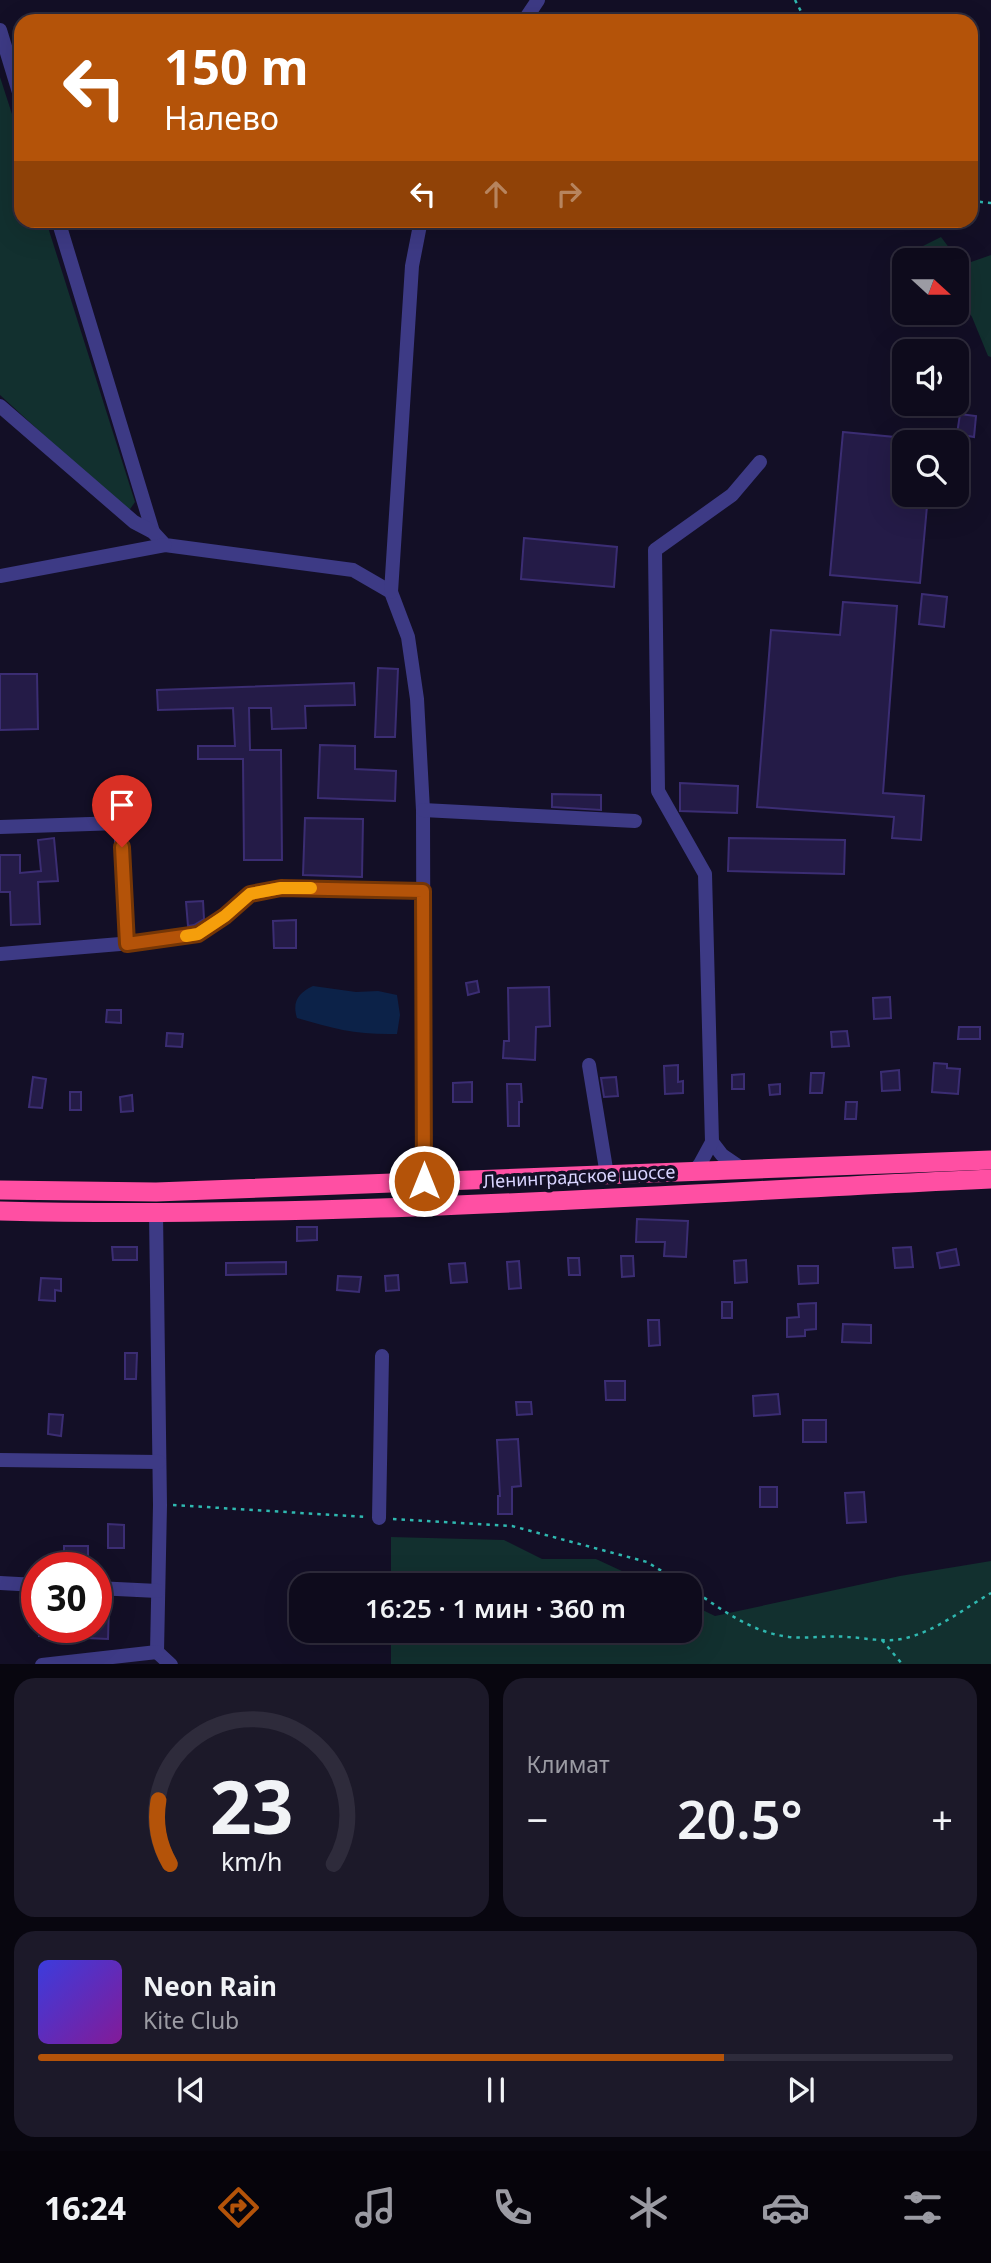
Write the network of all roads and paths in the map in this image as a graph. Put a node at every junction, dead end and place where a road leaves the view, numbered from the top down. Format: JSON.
{"nodes":[{"id":1,"x":0,"y":30,"type":"edge"},
{"id":2,"x":14,"y":76,"type":"edge"},
{"id":3,"x":60,"y":228,"type":"edge"},
{"id":4,"x":419,"y":228,"type":"edge"},
{"id":5,"x":0,"y":407,"type":"edge"},
{"id":6,"x":760,"y":462,"type":"dead end"},
{"id":7,"x":153,"y":532,"type":"junction"},
{"id":8,"x":165,"y":545,"type":"junction"},
{"id":9,"x":0,"y":576,"type":"edge"},
{"id":10,"x":391,"y":592,"type":"junction"},
{"id":11,"x":423,"y":810,"type":"junction"},
{"id":12,"x":635,"y":821,"type":"dead end"},
{"id":13,"x":0,"y":827,"type":"edge"},
{"id":14,"x":423,"y":891,"type":"junction"},
{"id":15,"x":127,"y":944,"type":"junction"},
{"id":16,"x":0,"y":954,"type":"edge"},
{"id":17,"x":589,"y":1065,"type":"dead end"},
{"id":18,"x":712,"y":1142,"type":"junction"},
{"id":19,"x":991,"y":1160,"type":"edge"},
{"id":20,"x":744,"y":1170,"type":"junction"},
{"id":21,"x":692,"y":1172,"type":"junction"},
{"id":22,"x":607,"y":1175,"type":"junction"},
{"id":23,"x":991,"y":1180,"type":"edge"},
{"id":24,"x":424,"y":1181,"type":"junction"},
{"id":25,"x":0,"y":1190,"type":"edge"},
{"id":26,"x":0,"y":1211,"type":"edge"},
{"id":27,"x":156,"y":1213,"type":"junction"},
{"id":28,"x":382,"y":1356,"type":"dead end"},
{"id":29,"x":0,"y":1460,"type":"edge"},
{"id":30,"x":159,"y":1462,"type":"junction"},
{"id":31,"x":160,"y":1504,"type":"junction"},
{"id":32,"x":379,"y":1518,"type":"junction"},
{"id":33,"x":665,"y":1573,"type":"edge"},
{"id":34,"x":0,"y":1583,"type":"edge"},
{"id":35,"x":21,"y":1584,"type":"edge"},
{"id":36,"x":112,"y":1589,"type":"edge"},
{"id":37,"x":158,"y":1591,"type":"junction"},
{"id":38,"x":991,"y":1593,"type":"edge"},
{"id":39,"x":702,"y":1596,"type":"edge"},
{"id":40,"x":882,"y":1640,"type":"junction"},
{"id":41,"x":157,"y":1652,"type":"junction"},
{"id":42,"x":42,"y":1664,"type":"edge"},
{"id":43,"x":172,"y":1664,"type":"edge"},
{"id":44,"x":903,"y":1664,"type":"edge"}],
"edges":[{"from":1,"to":2,"type":"street"},
{"from":3,"to":7,"type":"street"},
{"from":4,"to":10,"type":"street"},
{"from":5,"to":7,"type":"street"},
{"from":6,"to":18,"type":"street"},
{"from":7,"to":8,"type":"street"},
{"from":8,"to":9,"type":"street"},
{"from":8,"to":10,"type":"street"},
{"from":10,"to":11,"type":"street"},
{"from":11,"to":12,"type":"street"},
{"from":11,"to":14,"type":"street"},
{"from":13,"to":15,"type":"street"},
{"from":14,"to":15,"type":"street"},
{"from":14,"to":24,"type":"street"},
{"from":15,"to":16,"type":"street"},
{"from":17,"to":22,"type":"street"},
{"from":18,"to":20,"type":"street"},
{"from":18,"to":21,"type":"street"},
{"from":19,"to":20,"type":"highway","name":"Ленинградское шоссе"},
{"from":20,"to":21,"type":"highway","name":"Ленинградское шоссе"},
{"from":21,"to":22,"type":"highway","name":"Ленинградское шоссе"},
{"from":22,"to":24,"type":"highway","name":"Ленинградское шоссе"},
{"from":23,"to":27,"type":"highway","name":"Ленинградское шоссе"},
{"from":24,"to":25,"type":"highway","name":"Ленинградское шоссе"},
{"from":26,"to":27,"type":"highway","name":"Ленинградское шоссе"},
{"from":27,"to":30,"type":"street"},
{"from":28,"to":32,"type":"street"},
{"from":29,"to":30,"type":"street"},
{"from":30,"to":31,"type":"street"},
{"from":31,"to":32,"type":"path"},
{"from":31,"to":37,"type":"street"},
{"from":32,"to":33,"type":"path"},
{"from":34,"to":35,"type":"street"},
{"from":36,"to":37,"type":"street"},
{"from":37,"to":41,"type":"street"},
{"from":38,"to":40,"type":"path"},
{"from":39,"to":40,"type":"path"},
{"from":40,"to":44,"type":"path"},
{"from":41,"to":42,"type":"street"},
{"from":41,"to":43,"type":"street"}]}
